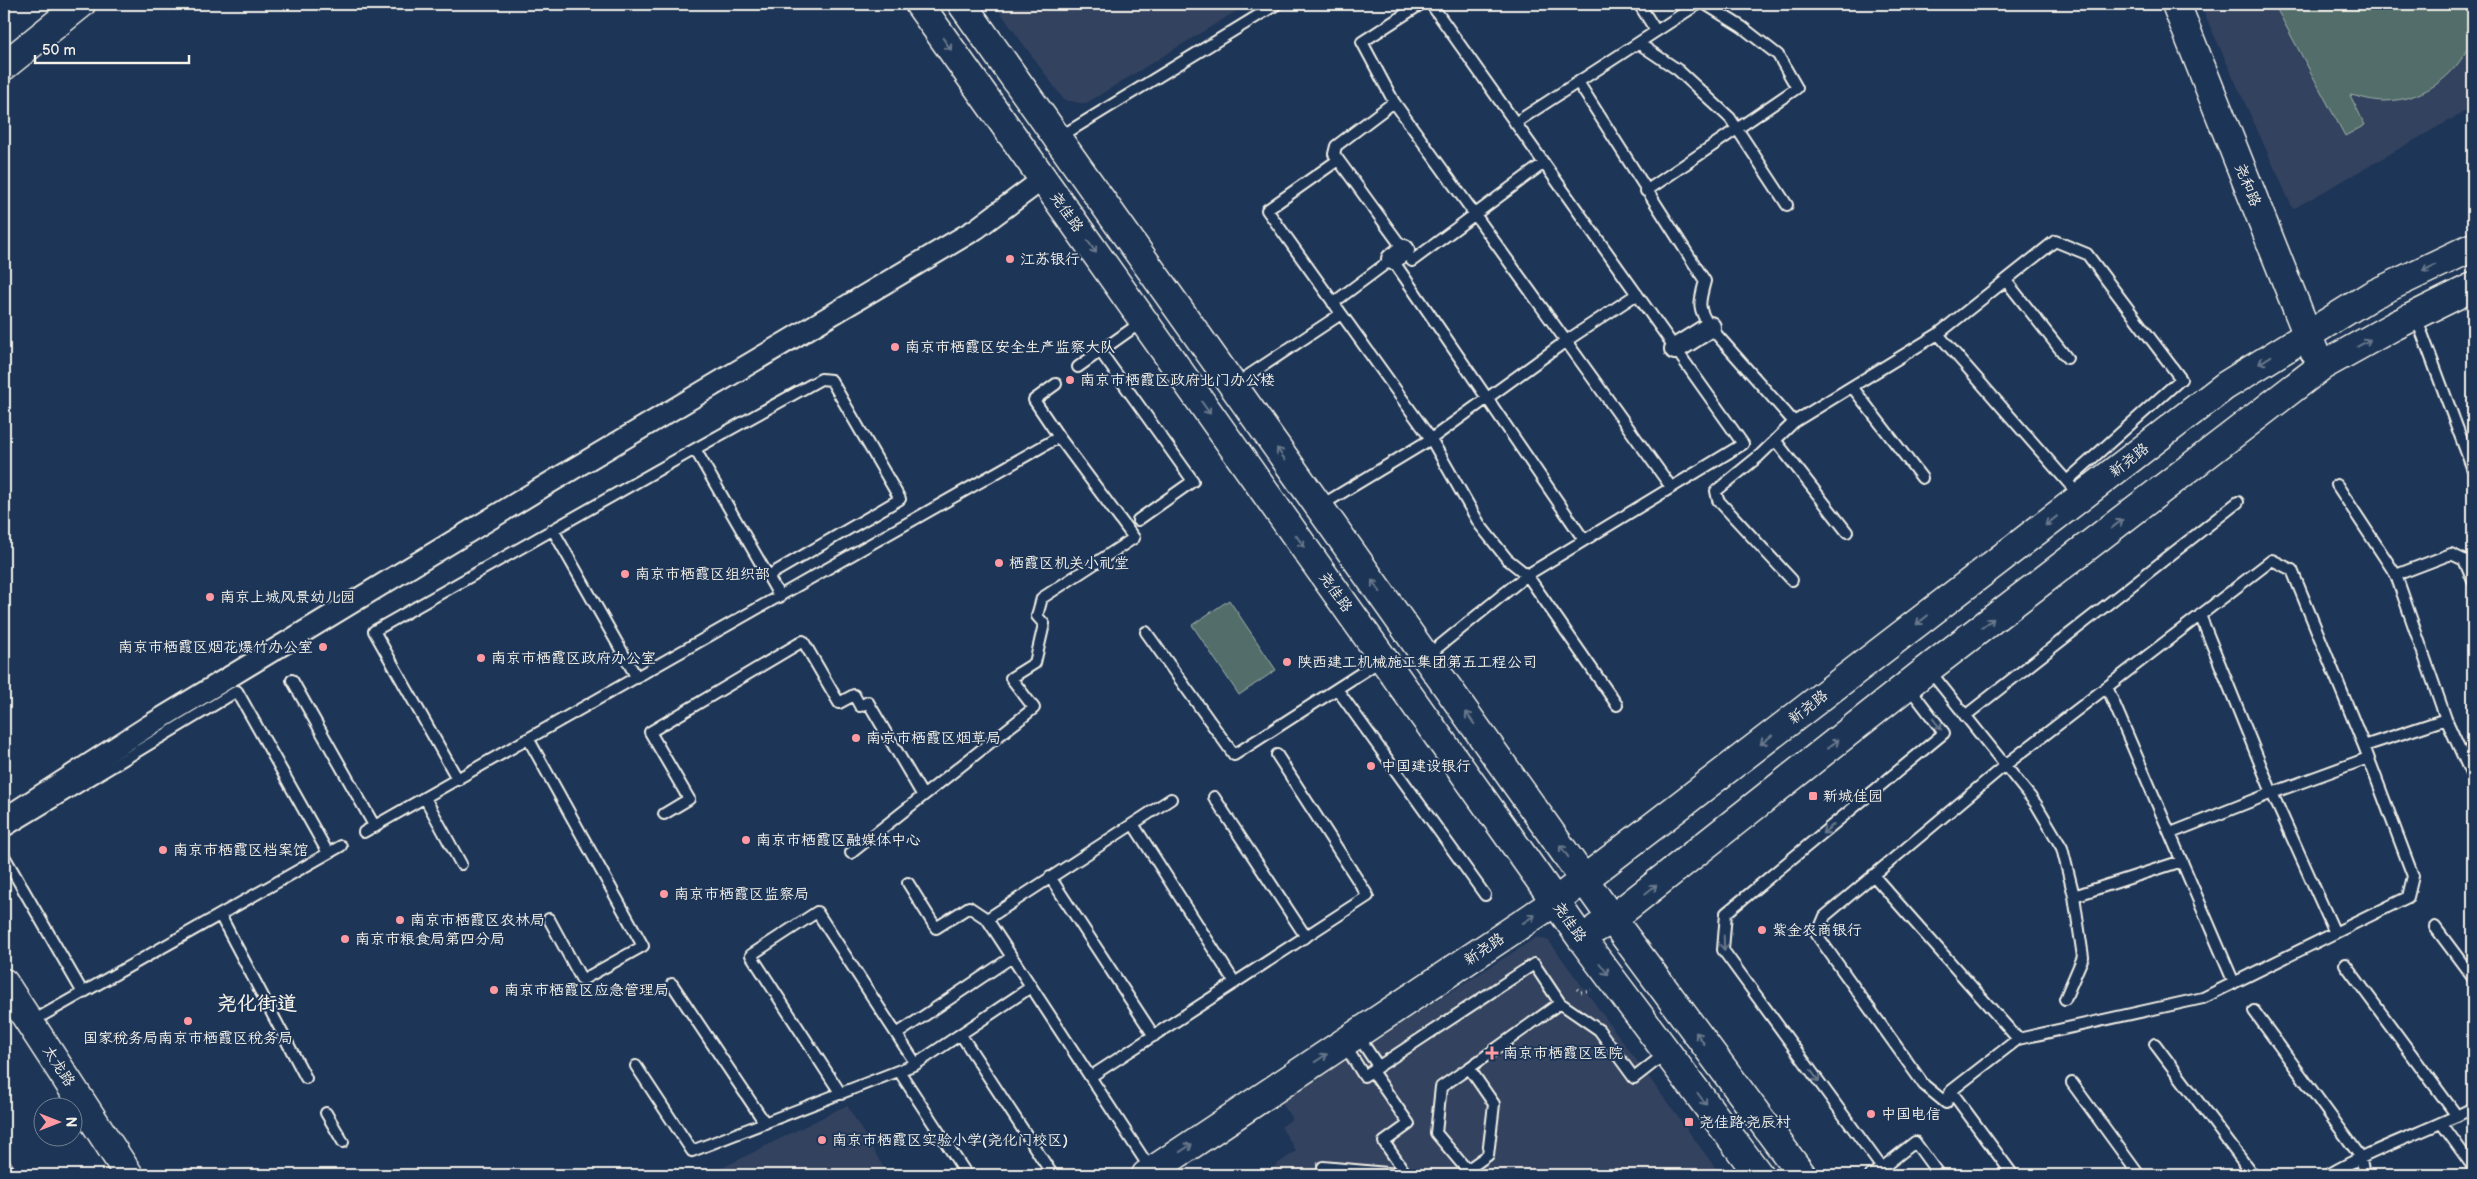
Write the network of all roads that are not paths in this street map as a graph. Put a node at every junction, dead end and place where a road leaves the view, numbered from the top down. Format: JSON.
{"nodes":[{"id":1,"x":82,"y":4,"type":"edge"},
{"id":2,"x":919,"y":4,"type":"edge"},
{"id":3,"x":962,"y":4,"type":"edge"},
{"id":4,"x":1277,"y":4,"type":"edge"},
{"id":5,"x":1420,"y":4,"type":"edge"},
{"id":6,"x":1431,"y":4,"type":"edge"},
{"id":7,"x":1639,"y":4,"type":"edge"},
{"id":8,"x":1698,"y":4,"type":"edge"},
{"id":9,"x":1706,"y":4,"type":"edge"},
{"id":10,"x":2176,"y":4,"type":"edge"},
{"id":11,"x":1656,"y":31,"type":"junction"},
{"id":12,"x":1638,"y":42,"type":"junction"},
{"id":13,"x":4,"y":66,"type":"edge"},
{"id":14,"x":1578,"y":82,"type":"junction"},
{"id":15,"x":1394,"y":102,"type":"junction"},
{"id":16,"x":1515,"y":122,"type":"junction"},
{"id":17,"x":1737,"y":129,"type":"junction"},
{"id":18,"x":1057,"y":138,"type":"junction"},
{"id":19,"x":1338,"y":160,"type":"junction"},
{"id":20,"x":1544,"y":164,"type":"junction"},
{"id":21,"x":1043,"y":179,"type":"junction"},
{"id":22,"x":1646,"y":190,"type":"junction"},
{"id":23,"x":1787,"y":205,"type":"dead end"},
{"id":24,"x":1475,"y":214,"type":"junction"},
{"id":25,"x":2473,"y":246,"type":"edge"},
{"id":26,"x":1398,"y":255,"type":"junction"},
{"id":27,"x":2007,"y":282,"type":"junction"},
{"id":28,"x":2473,"y":288,"type":"edge"},
{"id":29,"x":1637,"y":294,"type":"junction"},
{"id":30,"x":1333,"y":303,"type":"junction"},
{"id":31,"x":1342,"y":314,"type":"junction"},
{"id":32,"x":2415,"y":316,"type":"junction"},
{"id":33,"x":1144,"y":320,"type":"junction"},
{"id":34,"x":1710,"y":328,"type":"junction"},
{"id":35,"x":1938,"y":334,"type":"junction"},
{"id":36,"x":2306,"y":334,"type":"junction"},
{"id":37,"x":1566,"y":341,"type":"junction"},
{"id":38,"x":1675,"y":349,"type":"junction"},
{"id":39,"x":1100,"y":351,"type":"junction"},
{"id":40,"x":2067,"y":358,"type":"dead end"},
{"id":41,"x":2322,"y":366,"type":"junction"},
{"id":42,"x":1078,"y":367,"type":"dead end"},
{"id":43,"x":1056,"y":384,"type":"dead end"},
{"id":44,"x":1233,"y":386,"type":"junction"},
{"id":45,"x":1852,"y":388,"type":"junction"},
{"id":46,"x":1487,"y":399,"type":"junction"},
{"id":47,"x":1794,"y":422,"type":"junction"},
{"id":48,"x":1059,"y":437,"type":"junction"},
{"id":49,"x":1431,"y":439,"type":"junction"},
{"id":50,"x":1775,"y":440,"type":"junction"},
{"id":51,"x":695,"y":449,"type":"junction"},
{"id":52,"x":2473,"y":470,"type":"edge"},
{"id":53,"x":1922,"y":478,"type":"dead end"},
{"id":54,"x":2337,"y":485,"type":"dead end"},
{"id":55,"x":1671,"y":487,"type":"junction"},
{"id":56,"x":2074,"y":489,"type":"junction"},
{"id":57,"x":2238,"y":502,"type":"dead end"},
{"id":58,"x":1319,"y":506,"type":"junction"},
{"id":59,"x":1138,"y":520,"type":"dead end"},
{"id":60,"x":553,"y":530,"type":"junction"},
{"id":61,"x":1847,"y":532,"type":"dead end"},
{"id":62,"x":1584,"y":540,"type":"junction"},
{"id":63,"x":1527,"y":575,"type":"junction"},
{"id":64,"x":2396,"y":575,"type":"junction"},
{"id":65,"x":768,"y":576,"type":"junction"},
{"id":66,"x":1792,"y":580,"type":"dead end"},
{"id":67,"x":2473,"y":581,"type":"edge"},
{"id":68,"x":780,"y":597,"type":"junction"},
{"id":69,"x":2200,"y":615,"type":"junction"},
{"id":70,"x":1146,"y":632,"type":"dead end"},
{"id":71,"x":1426,"y":657,"type":"junction"},
{"id":72,"x":1384,"y":659,"type":"junction"},
{"id":73,"x":637,"y":678,"type":"junction"},
{"id":74,"x":1918,"y":678,"type":"junction"},
{"id":75,"x":292,"y":680,"type":"dead end"},
{"id":76,"x":2107,"y":686,"type":"junction"},
{"id":77,"x":1337,"y":689,"type":"junction"},
{"id":78,"x":1617,"y":705,"type":"dead end"},
{"id":79,"x":1965,"y":716,"type":"junction"},
{"id":80,"x":2446,"y":719,"type":"junction"},
{"id":81,"x":529,"y":740,"type":"junction"},
{"id":82,"x":2364,"y":746,"type":"junction"},
{"id":83,"x":1277,"y":754,"type":"dead end"},
{"id":84,"x":2368,"y":758,"type":"junction"},
{"id":85,"x":2004,"y":766,"type":"junction"},
{"id":86,"x":2473,"y":778,"type":"edge"},
{"id":87,"x":458,"y":780,"type":"junction"},
{"id":88,"x":2272,"y":793,"type":"junction"},
{"id":89,"x":923,"y":796,"type":"junction"},
{"id":90,"x":1214,"y":797,"type":"dead end"},
{"id":91,"x":425,"y":798,"type":"junction"},
{"id":92,"x":1171,"y":799,"type":"dead end"},
{"id":93,"x":664,"y":814,"type":"dead end"},
{"id":94,"x":4,"y":819,"type":"edge"},
{"id":95,"x":1133,"y":824,"type":"junction"},
{"id":96,"x":375,"y":827,"type":"junction"},
{"id":97,"x":4,"y":832,"type":"edge"},
{"id":98,"x":364,"y":832,"type":"dead end"},
{"id":99,"x":2171,"y":833,"type":"junction"},
{"id":100,"x":341,"y":846,"type":"dead end"},
{"id":101,"x":328,"y":853,"type":"junction"},
{"id":102,"x":851,"y":853,"type":"dead end"},
{"id":103,"x":4,"y":856,"type":"edge"},
{"id":104,"x":2182,"y":861,"type":"junction"},
{"id":105,"x":462,"y":864,"type":"dead end"},
{"id":106,"x":1873,"y":875,"type":"junction"},
{"id":107,"x":1050,"y":877,"type":"junction"},
{"id":108,"x":1584,"y":880,"type":"junction"},
{"id":109,"x":908,"y":883,"type":"dead end"},
{"id":110,"x":1485,"y":895,"type":"dead end"},
{"id":111,"x":2074,"y":896,"type":"junction"},
{"id":112,"x":1556,"y":901,"type":"junction"},
{"id":113,"x":220,"y":915,"type":"junction"},
{"id":114,"x":986,"y":918,"type":"junction"},
{"id":115,"x":549,"y":919,"type":"dead end"},
{"id":116,"x":1612,"y":919,"type":"junction"},
{"id":117,"x":2435,"y":927,"type":"dead end"},
{"id":118,"x":2335,"y":933,"type":"junction"},
{"id":119,"x":1306,"y":937,"type":"junction"},
{"id":120,"x":1581,"y":938,"type":"junction"},
{"id":121,"x":1012,"y":957,"type":"junction"},
{"id":122,"x":2345,"y":964,"type":"dead end"},
{"id":123,"x":2473,"y":978,"type":"edge"},
{"id":124,"x":4,"y":983,"type":"edge"},
{"id":125,"x":1235,"y":983,"type":"junction"},
{"id":126,"x":2234,"y":983,"type":"junction"},
{"id":127,"x":672,"y":984,"type":"dead end"},
{"id":128,"x":1031,"y":987,"type":"junction"},
{"id":129,"x":83,"y":993,"type":"junction"},
{"id":130,"x":2065,"y":999,"type":"dead end"},
{"id":131,"x":1560,"y":1002,"type":"junction"},
{"id":132,"x":2254,"y":1011,"type":"dead end"},
{"id":133,"x":31,"y":1023,"type":"junction"},
{"id":134,"x":897,"y":1034,"type":"junction"},
{"id":135,"x":961,"y":1035,"type":"junction"},
{"id":136,"x":1154,"y":1036,"type":"junction"},
{"id":137,"x":1350,"y":1039,"type":"junction"},
{"id":138,"x":2018,"y":1040,"type":"junction"},
{"id":139,"x":2155,"y":1044,"type":"dead end"},
{"id":140,"x":1666,"y":1053,"type":"junction"},
{"id":141,"x":916,"y":1064,"type":"junction"},
{"id":142,"x":636,"y":1066,"type":"dead end"},
{"id":143,"x":1469,"y":1068,"type":"junction"},
{"id":144,"x":1375,"y":1069,"type":"junction"},
{"id":145,"x":899,"y":1071,"type":"junction"},
{"id":146,"x":1090,"y":1077,"type":"junction"},
{"id":147,"x":306,"y":1078,"type":"dead end"},
{"id":148,"x":2072,"y":1083,"type":"dead end"},
{"id":149,"x":1951,"y":1092,"type":"junction"},
{"id":150,"x":841,"y":1094,"type":"junction"},
{"id":151,"x":2473,"y":1108,"type":"edge"},
{"id":152,"x":326,"y":1113,"type":"dead end"},
{"id":153,"x":2457,"y":1116,"type":"junction"},
{"id":154,"x":764,"y":1123,"type":"junction"},
{"id":155,"x":2442,"y":1124,"type":"junction"},
{"id":156,"x":343,"y":1142,"type":"dead end"},
{"id":157,"x":2360,"y":1156,"type":"junction"},
{"id":158,"x":1323,"y":1167,"type":"dead end"},
{"id":159,"x":2473,"y":1167,"type":"edge"},
{"id":160,"x":1882,"y":1168,"type":"junction"},
{"id":161,"x":1149,"y":1173,"type":"edge"},
{"id":162,"x":1052,"y":1174,"type":"dead end"},
{"id":163,"x":129,"y":1175,"type":"edge"},
{"id":164,"x":966,"y":1175,"type":"edge"},
{"id":165,"x":1407,"y":1175,"type":"edge"},
{"id":166,"x":1759,"y":1175,"type":"edge"},
{"id":167,"x":1802,"y":1175,"type":"edge"},
{"id":168,"x":1871,"y":1175,"type":"edge"},
{"id":169,"x":1939,"y":1175,"type":"edge"},
{"id":170,"x":2013,"y":1175,"type":"edge"},
{"id":171,"x":2139,"y":1175,"type":"edge"},
{"id":172,"x":2253,"y":1175,"type":"edge"},
{"id":173,"x":2328,"y":1175,"type":"edge"},
{"id":174,"x":2364,"y":1175,"type":"edge"}],
"edges":[{"from":1,"to":13,"type":"main road"},
{"from":2,"to":21,"type":"main road","name":"尧佳路","one_way":true},
{"from":3,"to":18,"type":"main road"},
{"from":4,"to":18,"type":"lane"},
{"from":5,"to":15,"type":"lane"},
{"from":6,"to":16,"type":"lane"},
{"from":7,"to":11,"type":"lane"},
{"from":8,"to":11,"type":"lane"},
{"from":9,"to":17,"type":"lane"},
{"from":10,"to":36,"type":"main road","name":"尧和路"},
{"from":11,"to":12,"type":"lane"},
{"from":12,"to":14,"type":"lane"},
{"from":12,"to":17,"type":"lane"},
{"from":14,"to":16,"type":"lane"},
{"from":14,"to":22,"type":"lane"},
{"from":15,"to":19,"type":"lane"},
{"from":15,"to":24,"type":"lane"},
{"from":16,"to":20,"type":"lane"},
{"from":17,"to":22,"type":"lane"},
{"from":17,"to":23,"type":"lane"},
{"from":18,"to":44,"type":"main road"},
{"from":19,"to":26,"type":"lane"},
{"from":19,"to":30,"type":"lane"},
{"from":20,"to":24,"type":"lane"},
{"from":20,"to":29,"type":"lane"},
{"from":21,"to":33,"type":"main road","name":"尧佳路","one_way":true},
{"from":21,"to":94,"type":"street"},
{"from":22,"to":34,"type":"lane"},
{"from":24,"to":26,"type":"lane"},
{"from":24,"to":37,"type":"lane"},
{"from":25,"to":36,"type":"main road","name":"新尧路","one_way":true},
{"from":26,"to":30,"type":"lane"},
{"from":26,"to":46,"type":"lane"},
{"from":27,"to":35,"type":"lane"},
{"from":27,"to":40,"type":"lane"},
{"from":27,"to":56,"type":"lane"},
{"from":28,"to":32,"type":"main road"},
{"from":29,"to":37,"type":"lane"},
{"from":29,"to":38,"type":"lane"},
{"from":30,"to":31,"type":"lane"},
{"from":31,"to":44,"type":"lane"},
{"from":31,"to":49,"type":"lane"},
{"from":41,"to":32,"type":"main road","one_way":true},
{"from":32,"to":52,"type":"lane"},
{"from":33,"to":39,"type":"lane"},
{"from":33,"to":72,"type":"main road","name":"尧佳路","one_way":true},
{"from":34,"to":38,"type":"street"},
{"from":34,"to":47,"type":"lane"},
{"from":35,"to":45,"type":"lane"},
{"from":35,"to":56,"type":"lane"},
{"from":36,"to":41,"type":"main road","name":"尧和路"},
{"from":36,"to":56,"type":"main road","name":"新尧路","one_way":true},
{"from":37,"to":46,"type":"lane"},
{"from":37,"to":55,"type":"lane"},
{"from":38,"to":55,"type":"lane"},
{"from":39,"to":42,"type":"lane"},
{"from":39,"to":59,"type":"lane"},
{"from":74,"to":41,"type":"main road","one_way":true},
{"from":43,"to":48,"type":"lane"},
{"from":58,"to":44,"type":"main road","one_way":true},
{"from":45,"to":47,"type":"lane"},
{"from":45,"to":53,"type":"lane"},
{"from":46,"to":49,"type":"lane"},
{"from":46,"to":62,"type":"lane"},
{"from":47,"to":50,"type":"lane"},
{"from":48,"to":68,"type":"lane"},
{"from":48,"to":89,"type":"lane"},
{"from":49,"to":58,"type":"lane"},
{"from":49,"to":63,"type":"lane"},
{"from":50,"to":61,"type":"lane"},
{"from":50,"to":66,"type":"lane"},
{"from":51,"to":60,"type":"lane"},
{"from":51,"to":65,"type":"lane"},
{"from":51,"to":65,"type":"lane"},
{"from":54,"to":64,"type":"lane"},
{"from":55,"to":62,"type":"lane"},
{"from":56,"to":108,"type":"main road","name":"新尧路","one_way":true},
{"from":57,"to":79,"type":"lane"},
{"from":71,"to":58,"type":"main road","one_way":true},
{"from":60,"to":73,"type":"lane"},
{"from":60,"to":87,"type":"lane"},
{"from":62,"to":63,"type":"lane"},
{"from":63,"to":71,"type":"lane"},
{"from":63,"to":78,"type":"lane"},
{"from":64,"to":67,"type":"lane"},
{"from":64,"to":80,"type":"lane"},
{"from":65,"to":68,"type":"lane"},
{"from":68,"to":73,"type":"lane"},
{"from":69,"to":76,"type":"lane"},
{"from":69,"to":82,"type":"lane"},
{"from":69,"to":88,"type":"lane"},
{"from":70,"to":77,"type":"lane"},
{"from":108,"to":71,"type":"main road","one_way":true},
{"from":72,"to":77,"type":"lane"},
{"from":72,"to":112,"type":"main road","name":"尧佳路"},
{"from":73,"to":81,"type":"lane"},
{"from":74,"to":79,"type":"lane"},
{"from":116,"to":74,"type":"main road","one_way":true},
{"from":74,"to":160,"type":"lane","one_way":true},
{"from":75,"to":96,"type":"lane"},
{"from":76,"to":85,"type":"lane"},
{"from":76,"to":99,"type":"lane"},
{"from":77,"to":110,"type":"lane"},
{"from":79,"to":85,"type":"lane"},
{"from":80,"to":82,"type":"lane"},
{"from":80,"to":86,"type":"lane"},
{"from":81,"to":87,"type":"lane"},
{"from":81,"to":115,"type":"lane"},
{"from":82,"to":84,"type":"lane"},
{"from":83,"to":119,"type":"lane"},
{"from":84,"to":88,"type":"lane"},
{"from":84,"to":118,"type":"lane"},
{"from":85,"to":106,"type":"lane"},
{"from":85,"to":111,"type":"lane"},
{"from":87,"to":91,"type":"lane"},
{"from":88,"to":99,"type":"lane"},
{"from":88,"to":118,"type":"lane"},
{"from":89,"to":93,"type":"lane"},
{"from":89,"to":102,"type":"lane"},
{"from":90,"to":119,"type":"lane"},
{"from":91,"to":96,"type":"lane"},
{"from":91,"to":105,"type":"lane"},
{"from":92,"to":95,"type":"lane"},
{"from":95,"to":107,"type":"lane"},
{"from":95,"to":125,"type":"lane"},
{"from":96,"to":98,"type":"lane"},
{"from":97,"to":101,"type":"lane"},
{"from":99,"to":104,"type":"lane"},
{"from":100,"to":101,"type":"lane"},
{"from":101,"to":113,"type":"lane"},
{"from":103,"to":129,"type":"lane"},
{"from":104,"to":111,"type":"lane"},
{"from":104,"to":126,"type":"lane"},
{"from":106,"to":138,"type":"lane"},
{"from":106,"to":149,"type":"lane"},
{"from":107,"to":114,"type":"lane"},
{"from":107,"to":136,"type":"lane"},
{"from":108,"to":112,"type":"main road","name":"新尧路"},
{"from":108,"to":116,"type":"main road"},
{"from":109,"to":114,"type":"lane"},
{"from":111,"to":130,"type":"lane"},
{"from":112,"to":120,"type":"main road","name":"尧佳路"},
{"from":137,"to":112,"type":"main road","name":"新尧路","one_way":true},
{"from":113,"to":129,"type":"lane"},
{"from":113,"to":147,"type":"lane"},
{"from":114,"to":121,"type":"lane"},
{"from":116,"to":120,"type":"main road"},
{"from":167,"to":116,"type":"main road","one_way":true},
{"from":117,"to":123,"type":"lane"},
{"from":118,"to":126,"type":"lane"},
{"from":119,"to":125,"type":"lane"},
{"from":120,"to":140,"type":"main road","name":"尧佳路","one_way":true},
{"from":121,"to":128,"type":"lane"},
{"from":121,"to":134,"type":"lane"},
{"from":122,"to":153,"type":"lane"},
{"from":124,"to":133,"type":"main road","name":"太龙路"},
{"from":125,"to":136,"type":"lane"},
{"from":126,"to":138,"type":"lane"},
{"from":127,"to":154,"type":"lane"},
{"from":128,"to":135,"type":"lane"},
{"from":128,"to":146,"type":"lane"},
{"from":129,"to":133,"type":"lane"},
{"from":131,"to":140,"type":"lane"},
{"from":131,"to":143,"type":"lane"},
{"from":131,"to":144,"type":"lane"},
{"from":132,"to":157,"type":"lane"},
{"from":133,"to":163,"type":"main road","name":"太龙路"},
{"from":134,"to":141,"type":"lane"},
{"from":134,"to":150,"type":"lane"},
{"from":135,"to":141,"type":"lane"},
{"from":135,"to":162,"type":"lane"},
{"from":136,"to":146,"type":"lane"},
{"from":137,"to":144,"type":"lane"},
{"from":137,"to":144,"type":"lane"},
{"from":161,"to":137,"type":"main road","name":"新尧路","one_way":true},
{"from":138,"to":149,"type":"lane"},
{"from":139,"to":172,"type":"lane"},
{"from":140,"to":166,"type":"main road","name":"尧佳路","one_way":true},
{"from":141,"to":145,"type":"lane"},
{"from":142,"to":154,"type":"lane"},
{"from":143,"to":143,"type":"lane"},
{"from":144,"to":165,"type":"lane"},
{"from":145,"to":150,"type":"lane"},
{"from":145,"to":164,"type":"lane"},
{"from":146,"to":161,"type":"lane"},
{"from":148,"to":171,"type":"lane"},
{"from":149,"to":170,"type":"lane"},
{"from":150,"to":154,"type":"lane"},
{"from":151,"to":153,"type":"lane"},
{"from":152,"to":156,"type":"lane"},
{"from":153,"to":155,"type":"lane"},
{"from":155,"to":157,"type":"lane"},
{"from":155,"to":159,"type":"lane"},
{"from":157,"to":173,"type":"lane"},
{"from":157,"to":174,"type":"lane"},
{"from":158,"to":165,"type":"lane"},
{"from":160,"to":168,"type":"lane"},
{"from":160,"to":169,"type":"lane"}]}
